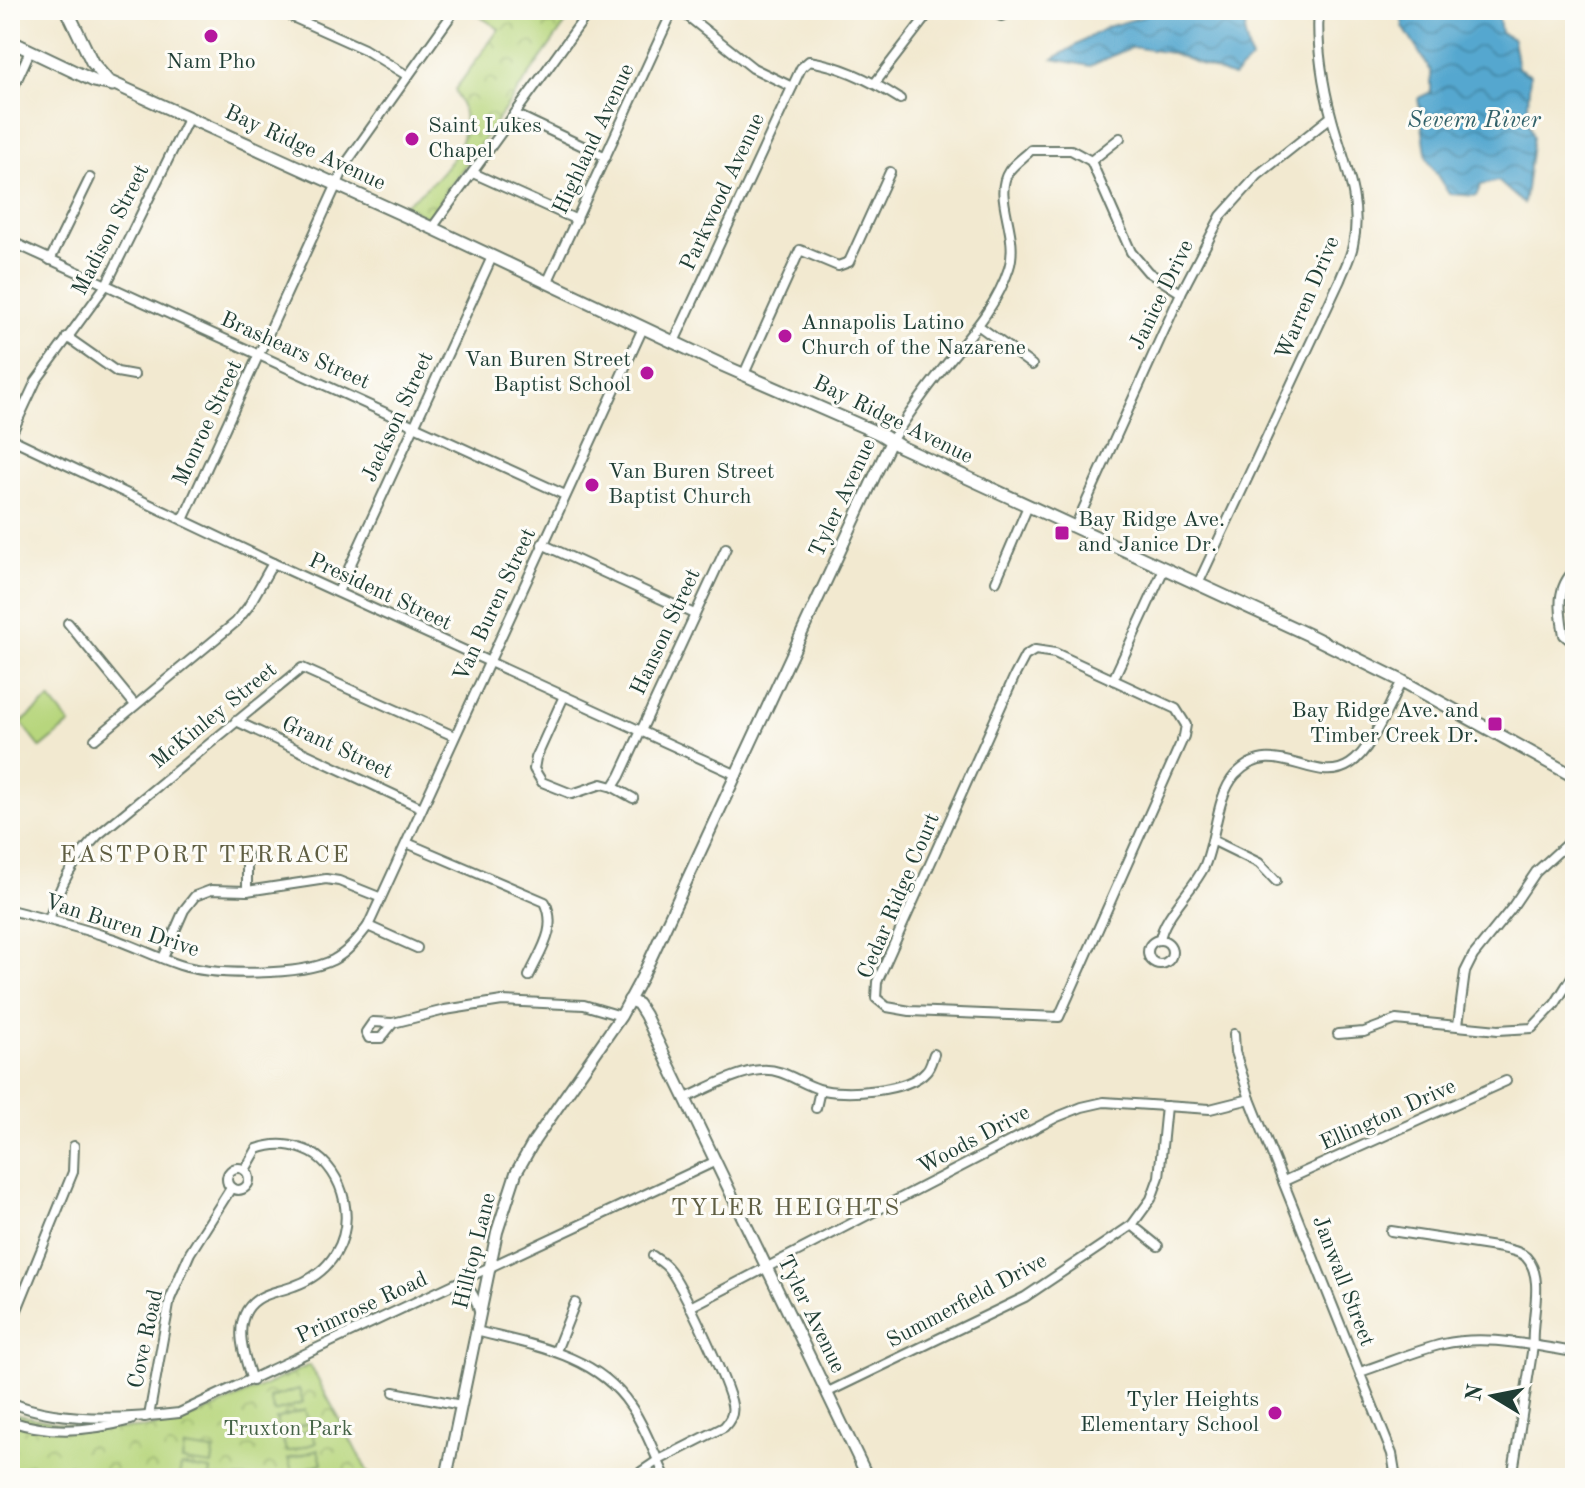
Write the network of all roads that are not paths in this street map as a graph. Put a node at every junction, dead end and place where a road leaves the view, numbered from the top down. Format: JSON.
{"nodes":[{"id":1,"x":67,"y":10,"type":"edge"},
{"id":2,"x":277,"y":10,"type":"edge"},
{"id":3,"x":455,"y":10,"type":"edge"},
{"id":4,"x":590,"y":10,"type":"edge"},
{"id":5,"x":673,"y":10,"type":"edge"},
{"id":6,"x":680,"y":10,"type":"edge"},
{"id":7,"x":931,"y":10,"type":"edge"},
{"id":8,"x":987,"y":10,"type":"edge"},
{"id":9,"x":1021,"y":10,"type":"edge"},
{"id":10,"x":1319,"y":10,"type":"edge"},
{"id":11,"x":10,"y":41,"type":"edge"},
{"id":12,"x":30,"y":51,"type":"junction"},
{"id":13,"x":51,"y":62,"type":"junction"},
{"id":14,"x":92,"y":62,"type":"junction"},
{"id":15,"x":408,"y":76,"type":"junction"},
{"id":16,"x":875,"y":83,"type":"junction"},
{"id":17,"x":118,"y":85,"type":"junction"},
{"id":18,"x":792,"y":87,"type":"junction"},
{"id":19,"x":10,"y":95,"type":"edge"},
{"id":20,"x":900,"y":99,"type":"dead end"},
{"id":21,"x":515,"y":114,"type":"junction"},
{"id":22,"x":189,"y":117,"type":"junction"},
{"id":23,"x":1331,"y":117,"type":"junction"},
{"id":24,"x":1120,"y":138,"type":"dead end"},
{"id":25,"x":606,"y":157,"type":"junction"},
{"id":26,"x":1091,"y":161,"type":"junction"},
{"id":27,"x":890,"y":172,"type":"dead end"},
{"id":28,"x":473,"y":173,"type":"junction"},
{"id":29,"x":90,"y":178,"type":"dead end"},
{"id":30,"x":339,"y":186,"type":"junction"},
{"id":31,"x":577,"y":220,"type":"junction"},
{"id":32,"x":432,"y":228,"type":"junction"},
{"id":33,"x":10,"y":241,"type":"edge"},
{"id":34,"x":492,"y":257,"type":"junction"},
{"id":35,"x":50,"y":260,"type":"junction"},
{"id":36,"x":547,"y":283,"type":"junction"},
{"id":37,"x":106,"y":285,"type":"junction"},
{"id":38,"x":1181,"y":293,"type":"junction"},
{"id":39,"x":979,"y":326,"type":"junction"},
{"id":40,"x":643,"y":328,"type":"junction"},
{"id":41,"x":67,"y":337,"type":"junction"},
{"id":42,"x":674,"y":342,"type":"junction"},
{"id":43,"x":261,"y":355,"type":"junction"},
{"id":44,"x":1032,"y":365,"type":"dead end"},
{"id":45,"x":744,"y":374,"type":"junction"},
{"id":46,"x":134,"y":375,"type":"dead end"},
{"id":47,"x":414,"y":424,"type":"junction"},
{"id":48,"x":10,"y":438,"type":"edge"},
{"id":49,"x":891,"y":441,"type":"junction"},
{"id":50,"x":565,"y":495,"type":"junction"},
{"id":51,"x":1028,"y":506,"type":"junction"},
{"id":52,"x":183,"y":520,"type":"junction"},
{"id":53,"x":1075,"y":527,"type":"junction"},
{"id":54,"x":542,"y":544,"type":"junction"},
{"id":55,"x":726,"y":548,"type":"dead end"},
{"id":56,"x":273,"y":563,"type":"junction"},
{"id":57,"x":1164,"y":569,"type":"junction"},
{"id":58,"x":1575,"y":570,"type":"edge"},
{"id":59,"x":996,"y":581,"type":"dead end"},
{"id":60,"x":1198,"y":584,"type":"junction"},
{"id":61,"x":338,"y":592,"type":"junction"},
{"id":62,"x":694,"y":614,"type":"junction"},
{"id":63,"x":68,"y":623,"type":"dead end"},
{"id":64,"x":1575,"y":644,"type":"edge"},
{"id":65,"x":489,"y":662,"type":"junction"},
{"id":66,"x":1113,"y":680,"type":"junction"},
{"id":67,"x":1402,"y":681,"type":"junction"},
{"id":68,"x":564,"y":696,"type":"junction"},
{"id":69,"x":135,"y":705,"type":"junction"},
{"id":70,"x":236,"y":721,"type":"junction"},
{"id":71,"x":640,"y":730,"type":"junction"},
{"id":72,"x":454,"y":736,"type":"junction"},
{"id":73,"x":95,"y":739,"type":"dead end"},
{"id":74,"x":737,"y":775,"type":"junction"},
{"id":75,"x":1575,"y":777,"type":"edge"},
{"id":76,"x":613,"y":787,"type":"junction"},
{"id":77,"x":633,"y":798,"type":"dead end"},
{"id":78,"x":422,"y":808,"type":"junction"},
{"id":79,"x":1573,"y":839,"type":"edge"},
{"id":80,"x":1214,"y":841,"type":"junction"},
{"id":81,"x":407,"y":843,"type":"junction"},
{"id":82,"x":247,"y":856,"type":"dead end"},
{"id":83,"x":1276,"y":881,"type":"dead end"},
{"id":84,"x":247,"y":891,"type":"junction"},
{"id":85,"x":379,"y":897,"type":"junction"},
{"id":86,"x":10,"y":910,"type":"edge"},
{"id":87,"x":49,"y":920,"type":"junction"},
{"id":88,"x":368,"y":926,"type":"junction"},
{"id":89,"x":1160,"y":940,"type":"dead end"},
{"id":90,"x":417,"y":948,"type":"dead end"},
{"id":91,"x":163,"y":958,"type":"junction"},
{"id":92,"x":1575,"y":972,"type":"edge"},
{"id":93,"x":529,"y":976,"type":"dead end"},
{"id":94,"x":629,"y":1000,"type":"junction"},
{"id":95,"x":621,"y":1016,"type":"junction"},
{"id":96,"x":393,"y":1023,"type":"dead end"},
{"id":97,"x":1458,"y":1025,"type":"junction"},
{"id":98,"x":1234,"y":1034,"type":"dead end"},
{"id":99,"x":1338,"y":1034,"type":"dead end"},
{"id":100,"x":934,"y":1054,"type":"dead end"},
{"id":101,"x":1506,"y":1081,"type":"dead end"},
{"id":102,"x":820,"y":1090,"type":"junction"},
{"id":103,"x":686,"y":1098,"type":"junction"},
{"id":104,"x":1250,"y":1099,"type":"junction"},
{"id":105,"x":1166,"y":1106,"type":"junction"},
{"id":106,"x":816,"y":1108,"type":"dead end"},
{"id":107,"x":74,"y":1146,"type":"dead end"},
{"id":108,"x":714,"y":1162,"type":"junction"},
{"id":109,"x":245,"y":1170,"type":"junction"},
{"id":110,"x":1284,"y":1181,"type":"junction"},
{"id":111,"x":231,"y":1188,"type":"junction"},
{"id":112,"x":1132,"y":1225,"type":"junction"},
{"id":113,"x":1391,"y":1231,"type":"dead end"},
{"id":114,"x":1158,"y":1246,"type":"dead end"},
{"id":115,"x":653,"y":1256,"type":"dead end"},
{"id":116,"x":489,"y":1268,"type":"junction"},
{"id":117,"x":766,"y":1269,"type":"junction"},
{"id":118,"x":456,"y":1285,"type":"junction"},
{"id":119,"x":575,"y":1303,"type":"dead end"},
{"id":120,"x":690,"y":1307,"type":"junction"},
{"id":121,"x":480,"y":1314,"type":"junction"},
{"id":122,"x":10,"y":1327,"type":"edge"},
{"id":123,"x":476,"y":1331,"type":"junction"},
{"id":124,"x":1533,"y":1346,"type":"junction"},
{"id":125,"x":556,"y":1351,"type":"junction"},
{"id":126,"x":1575,"y":1352,"type":"edge"},
{"id":127,"x":1360,"y":1372,"type":"junction"},
{"id":128,"x":252,"y":1381,"type":"junction"},
{"id":129,"x":394,"y":1392,"type":"dead end"},
{"id":130,"x":828,"y":1392,"type":"junction"},
{"id":131,"x":10,"y":1402,"type":"edge"},
{"id":132,"x":461,"y":1405,"type":"junction"},
{"id":133,"x":149,"y":1416,"type":"junction"},
{"id":134,"x":10,"y":1421,"type":"edge"},
{"id":135,"x":657,"y":1461,"type":"junction"},
{"id":136,"x":446,"y":1478,"type":"edge"},
{"id":137,"x":632,"y":1478,"type":"edge"},
{"id":138,"x":666,"y":1478,"type":"edge"},
{"id":139,"x":868,"y":1478,"type":"edge"},
{"id":140,"x":1396,"y":1478,"type":"edge"},
{"id":141,"x":1512,"y":1478,"type":"edge"}],
"edges":[{"from":1,"to":14,"type":"main road"},
{"from":2,"to":15,"type":"street"},
{"from":3,"to":15,"type":"street","name":"Monroe Street"},
{"from":4,"to":21,"type":"street"},
{"from":5,"to":25,"type":"street","name":"Highland Avenue"},
{"from":6,"to":18,"type":"street"},
{"from":7,"to":16,"type":"street"},
{"from":8,"to":9,"type":"street"},
{"from":10,"to":23,"type":"street","name":"Warren Drive"},
{"from":11,"to":12,"type":"main road","name":"Bay Ridge Avenue"},
{"from":12,"to":13,"type":"main road","name":"Bay Ridge Avenue"},
{"from":12,"to":19,"type":"street"},
{"from":13,"to":14,"type":"main road"},
{"from":13,"to":17,"type":"main road","name":"Bay Ridge Avenue"},
{"from":14,"to":17,"type":"main road"},
{"from":15,"to":30,"type":"street","name":"Monroe Street"},
{"from":16,"to":18,"type":"street","name":"Parkwood Avenue"},
{"from":16,"to":20,"type":"street"},
{"from":17,"to":22,"type":"main road","name":"Bay Ridge Avenue"},
{"from":18,"to":42,"type":"street","name":"Parkwood Avenue"},
{"from":21,"to":25,"type":"street"},
{"from":21,"to":28,"type":"street"},
{"from":22,"to":30,"type":"main road","name":"Bay Ridge Avenue"},
{"from":22,"to":37,"type":"street","name":"Madison Street"},
{"from":23,"to":38,"type":"street","name":"Janice Drive"},
{"from":23,"to":60,"type":"street","name":"Warren Drive"},
{"from":24,"to":26,"type":"street"},
{"from":25,"to":31,"type":"street","name":"Highland Avenue"},
{"from":26,"to":38,"type":"street"},
{"from":26,"to":39,"type":"street","name":"Tyler Avenue"},
{"from":27,"to":45,"type":"street"},
{"from":28,"to":31,"type":"street"},
{"from":28,"to":32,"type":"street"},
{"from":29,"to":35,"type":"street"},
{"from":30,"to":32,"type":"main road","name":"Bay Ridge Avenue"},
{"from":30,"to":43,"type":"street","name":"Monroe Street"},
{"from":31,"to":36,"type":"street","name":"Highland Avenue"},
{"from":32,"to":34,"type":"main road","name":"Bay Ridge Avenue"},
{"from":33,"to":35,"type":"street","name":"Brashears Street"},
{"from":34,"to":36,"type":"main road","name":"Bay Ridge Avenue"},
{"from":34,"to":47,"type":"street","name":"Jackson Street"},
{"from":35,"to":37,"type":"street","name":"Brashears Street"},
{"from":36,"to":40,"type":"main road","name":"Bay Ridge Avenue"},
{"from":37,"to":41,"type":"street","name":"Madison Street"},
{"from":37,"to":43,"type":"street","name":"Brashears Street"},
{"from":38,"to":53,"type":"street","name":"Janice Drive"},
{"from":39,"to":44,"type":"street"},
{"from":39,"to":49,"type":"street","name":"Tyler Avenue"},
{"from":40,"to":42,"type":"main road","name":"Bay Ridge Avenue"},
{"from":40,"to":50,"type":"street","name":"Van Buren Street"},
{"from":41,"to":46,"type":"street"},
{"from":41,"to":48,"type":"street","name":"Madison Street"},
{"from":42,"to":45,"type":"main road","name":"Bay Ridge Avenue"},
{"from":43,"to":47,"type":"street","name":"Brashears Street"},
{"from":43,"to":52,"type":"street","name":"Monroe Street"},
{"from":45,"to":49,"type":"main road","name":"Bay Ridge Avenue"},
{"from":47,"to":50,"type":"street","name":"Brashears Street"},
{"from":47,"to":61,"type":"street","name":"Jackson Street"},
{"from":48,"to":52,"type":"street","name":"President Street"},
{"from":49,"to":51,"type":"main road","name":"Bay Ridge Avenue"},
{"from":49,"to":74,"type":"street","name":"Tyler Avenue"},
{"from":50,"to":54,"type":"street","name":"Van Buren Street"},
{"from":51,"to":53,"type":"main road","name":"Bay Ridge Avenue"},
{"from":51,"to":59,"type":"street"},
{"from":52,"to":56,"type":"street","name":"President Street"},
{"from":53,"to":57,"type":"main road","name":"Bay Ridge Avenue"},
{"from":54,"to":62,"type":"street"},
{"from":54,"to":65,"type":"street","name":"Van Buren Street"},
{"from":55,"to":62,"type":"street","name":"Hanson Street"},
{"from":56,"to":61,"type":"street","name":"President Street"},
{"from":56,"to":69,"type":"street"},
{"from":57,"to":60,"type":"main road","name":"Bay Ridge Avenue"},
{"from":57,"to":66,"type":"street"},
{"from":58,"to":64,"type":"street"},
{"from":60,"to":67,"type":"main road","name":"Bay Ridge Avenue"},
{"from":61,"to":65,"type":"street","name":"President Street"},
{"from":62,"to":71,"type":"street","name":"Hanson Street"},
{"from":63,"to":69,"type":"street"},
{"from":65,"to":68,"type":"street","name":"President Street"},
{"from":65,"to":72,"type":"street","name":"Van Buren Street"},
{"from":66,"to":66,"type":"street","name":"Cedar Ridge Court"},
{"from":67,"to":75,"type":"main road","name":"Bay Ridge Avenue"},
{"from":67,"to":80,"type":"street"},
{"from":68,"to":71,"type":"street","name":"President Street"},
{"from":68,"to":76,"type":"street"},
{"from":69,"to":73,"type":"street"},
{"from":70,"to":72,"type":"street","name":"McKinley Street"},
{"from":70,"to":78,"type":"street","name":"Grant Street"},
{"from":70,"to":87,"type":"street","name":"McKinley Street"},
{"from":71,"to":74,"type":"street","name":"President Street"},
{"from":71,"to":76,"type":"street","name":"Hanson Street"},
{"from":72,"to":78,"type":"street","name":"Van Buren Street"},
{"from":74,"to":94,"type":"street","name":"Tyler Avenue"},
{"from":76,"to":77,"type":"street"},
{"from":78,"to":81,"type":"street","name":"Van Buren Street"},
{"from":79,"to":97,"type":"street"},
{"from":80,"to":83,"type":"street"},
{"from":80,"to":89,"type":"street"},
{"from":81,"to":85,"type":"street","name":"Van Buren Street"},
{"from":81,"to":93,"type":"street"},
{"from":82,"to":84,"type":"street"},
{"from":84,"to":85,"type":"street"},
{"from":84,"to":91,"type":"street"},
{"from":85,"to":88,"type":"street","name":"Van Buren Drive"},
{"from":86,"to":87,"type":"street","name":"Van Buren Drive"},
{"from":87,"to":91,"type":"street","name":"Van Buren Drive"},
{"from":88,"to":90,"type":"street"},
{"from":88,"to":91,"type":"street","name":"Van Buren Drive"},
{"from":92,"to":97,"type":"street"},
{"from":94,"to":95,"type":"street","name":"Tyler Avenue"},
{"from":94,"to":103,"type":"street","name":"Tyler Avenue"},
{"from":95,"to":96,"type":"street"},
{"from":95,"to":116,"type":"street","name":"Hilltop Lane"},
{"from":97,"to":99,"type":"street"},
{"from":98,"to":104,"type":"street","name":"Janwall Street"},
{"from":100,"to":102,"type":"street"},
{"from":101,"to":110,"type":"street","name":"Ellington Drive"},
{"from":102,"to":103,"type":"street"},
{"from":102,"to":106,"type":"street"},
{"from":103,"to":108,"type":"street","name":"Tyler Avenue"},
{"from":104,"to":105,"type":"street","name":"Woods Drive"},
{"from":104,"to":110,"type":"street","name":"Janwall Street"},
{"from":105,"to":112,"type":"street","name":"Summerfield Drive"},
{"from":105,"to":117,"type":"street","name":"Woods Drive"},
{"from":107,"to":122,"type":"street"},
{"from":108,"to":116,"type":"street","name":"Primrose Road"},
{"from":108,"to":117,"type":"street","name":"Tyler Avenue"},
{"from":109,"to":111,"type":"street"},
{"from":109,"to":111,"type":"street"},
{"from":109,"to":128,"type":"street"},
{"from":110,"to":127,"type":"street","name":"Janwall Street"},
{"from":111,"to":133,"type":"street","name":"Cove Road"},
{"from":112,"to":114,"type":"street"},
{"from":112,"to":130,"type":"street","name":"Summerfield Drive"},
{"from":113,"to":124,"type":"street"},
{"from":115,"to":120,"type":"street"},
{"from":116,"to":118,"type":"street","name":"Primrose Road"},
{"from":116,"to":121,"type":"street","name":"Hilltop Lane"},
{"from":117,"to":120,"type":"street","name":"Woods Drive"},
{"from":117,"to":130,"type":"street","name":"Tyler Avenue"},
{"from":118,"to":121,"type":"street"},
{"from":118,"to":128,"type":"street","name":"Primrose Road"},
{"from":119,"to":125,"type":"street"},
{"from":120,"to":135,"type":"street"},
{"from":121,"to":123,"type":"street","name":"Hilltop Lane"},
{"from":123,"to":125,"type":"street"},
{"from":123,"to":132,"type":"street","name":"Hilltop Lane"},
{"from":124,"to":126,"type":"street"},
{"from":124,"to":127,"type":"street"},
{"from":124,"to":141,"type":"street"},
{"from":125,"to":135,"type":"street"},
{"from":127,"to":140,"type":"street","name":"Janwall Street"},
{"from":128,"to":133,"type":"street","name":"Primrose Road"},
{"from":129,"to":132,"type":"street"},
{"from":130,"to":139,"type":"street","name":"Tyler Avenue"},
{"from":131,"to":133,"type":"street","name":"Primrose Road"},
{"from":132,"to":136,"type":"street","name":"Hilltop Lane"},
{"from":133,"to":134,"type":"street"},
{"from":135,"to":137,"type":"street"},
{"from":135,"to":138,"type":"street"}]}
